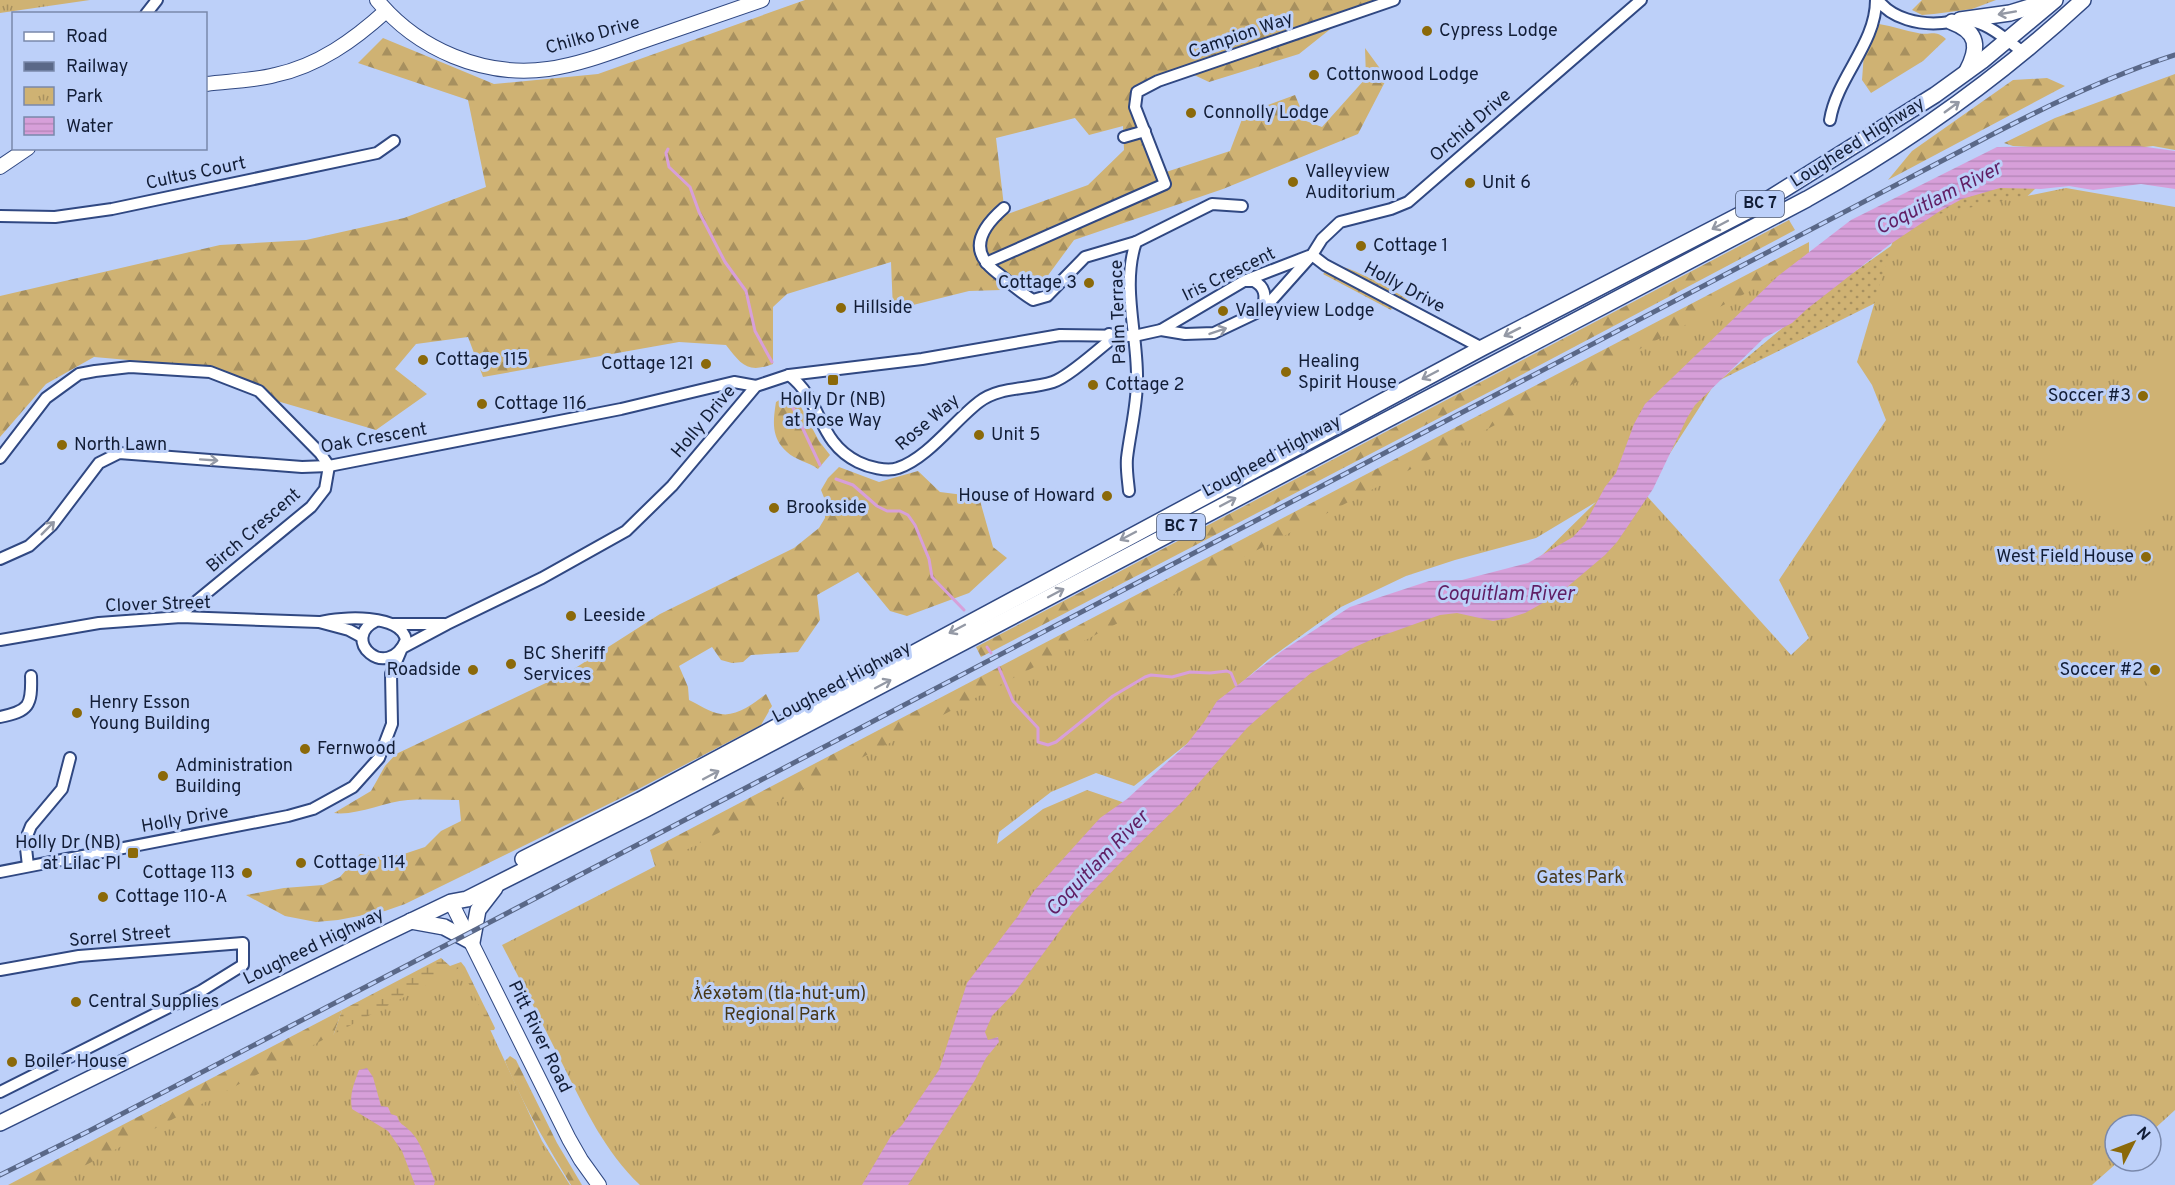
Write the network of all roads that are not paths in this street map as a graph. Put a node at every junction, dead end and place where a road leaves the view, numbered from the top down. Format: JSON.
{"nodes":[{"id":1,"x":157,"y":0,"type":"edge"},
{"id":2,"x":377,"y":0,"type":"edge"},
{"id":3,"x":762,"y":0,"type":"edge"},
{"id":4,"x":1394,"y":0,"type":"edge"},
{"id":5,"x":1641,"y":0,"type":"edge"},
{"id":6,"x":1877,"y":0,"type":"edge"},
{"id":7,"x":2054,"y":0,"type":"edge"},
{"id":8,"x":2084,"y":0,"type":"edge"},
{"id":9,"x":386,"y":11,"type":"junction"},
{"id":10,"x":148,"y":12,"type":"edge"},
{"id":11,"x":1956,"y":21,"type":"junction"},
{"id":12,"x":2006,"y":41,"type":"junction"},
{"id":13,"x":2023,"y":52,"type":"junction"},
{"id":14,"x":1966,"y":73,"type":"junction"},
{"id":15,"x":207,"y":84,"type":"edge"},
{"id":16,"x":1830,"y":120,"type":"dead end"},
{"id":17,"x":1144,"y":130,"type":"junction"},
{"id":18,"x":1124,"y":138,"type":"dead end"},
{"id":19,"x":394,"y":141,"type":"dead end"},
{"id":20,"x":25,"y":150,"type":"edge"},
{"id":21,"x":0,"y":167,"type":"edge"},
{"id":22,"x":1242,"y":206,"type":"dead end"},
{"id":23,"x":1005,"y":208,"type":"dead end"},
{"id":24,"x":0,"y":216,"type":"edge"},
{"id":25,"x":1136,"y":242,"type":"junction"},
{"id":26,"x":1312,"y":255,"type":"junction"},
{"id":27,"x":986,"y":263,"type":"junction"},
{"id":28,"x":1244,"y":281,"type":"junction"},
{"id":29,"x":1263,"y":307,"type":"junction"},
{"id":30,"x":1188,"y":312,"type":"junction"},
{"id":31,"x":1161,"y":330,"type":"junction"},
{"id":32,"x":1109,"y":334,"type":"junction"},
{"id":33,"x":1198,"y":334,"type":"junction"},
{"id":34,"x":1134,"y":336,"type":"junction"},
{"id":35,"x":1482,"y":348,"type":"junction"},
{"id":36,"x":789,"y":375,"type":"junction"},
{"id":37,"x":756,"y":386,"type":"junction"},
{"id":38,"x":0,"y":458,"type":"edge"},
{"id":39,"x":329,"y":466,"type":"junction"},
{"id":40,"x":1129,"y":491,"type":"dead end"},
{"id":41,"x":0,"y":559,"type":"edge"},
{"id":42,"x":181,"y":617,"type":"junction"},
{"id":43,"x":376,"y":621,"type":"junction"},
{"id":44,"x":319,"y":622,"type":"junction"},
{"id":45,"x":394,"y":624,"type":"junction"},
{"id":46,"x":447,"y":624,"type":"junction"},
{"id":47,"x":362,"y":636,"type":"junction"},
{"id":48,"x":0,"y":640,"type":"edge"},
{"id":49,"x":402,"y":648,"type":"junction"},
{"id":50,"x":377,"y":658,"type":"junction"},
{"id":51,"x":391,"y":674,"type":"junction"},
{"id":52,"x":31,"y":676,"type":"dead end"},
{"id":53,"x":0,"y":717,"type":"edge"},
{"id":54,"x":70,"y":758,"type":"dead end"},
{"id":55,"x":28,"y":866,"type":"junction"},
{"id":56,"x":0,"y":872,"type":"edge"},
{"id":57,"x":500,"y":883,"type":"junction"},
{"id":58,"x":452,"y":902,"type":"junction"},
{"id":59,"x":411,"y":921,"type":"junction"},
{"id":60,"x":472,"y":942,"type":"junction"},
{"id":61,"x":0,"y":970,"type":"edge"},
{"id":62,"x":0,"y":1092,"type":"edge"},
{"id":63,"x":0,"y":1123,"type":"edge"},
{"id":64,"x":599,"y":1185,"type":"edge"}],
"edges":[{"from":1,"to":10,"type":"street"},
{"from":2,"to":9,"type":"street","name":"Chilko Drive"},
{"from":3,"to":9,"type":"street","name":"Chilko Drive"},
{"from":4,"to":17,"type":"street","name":"Campion Way"},
{"from":5,"to":26,"type":"street","name":"Orchid Drive"},
{"from":6,"to":11,"type":"street"},
{"from":6,"to":16,"type":"street"},
{"from":7,"to":11,"type":"main road","one_way":true},
{"from":7,"to":12,"type":"main road","name":"Lougheed Highway","number":"BC 7"},
{"from":8,"to":13,"type":"main road","name":"Lougheed Highway","number":"BC 7"},
{"from":9,"to":15,"type":"street"},
{"from":11,"to":12,"type":"street"},
{"from":11,"to":14,"type":"main road"},
{"from":12,"to":13,"type":"street"},
{"from":12,"to":14,"type":"main road","name":"Lougheed Highway","number":"BC 7"},
{"from":57,"to":13,"type":"main road","name":"Lougheed Highway","number":"BC 7","one_way":true},
{"from":14,"to":35,"type":"main road","name":"Lougheed Highway","number":"BC 7","one_way":true},
{"from":17,"to":18,"type":"street"},
{"from":17,"to":27,"type":"street","name":"Campion Way"},
{"from":19,"to":24,"type":"street","name":"Cultus Court"},
{"from":20,"to":21,"type":"street"},
{"from":22,"to":25,"type":"street"},
{"from":23,"to":27,"type":"street"},
{"from":25,"to":27,"type":"street","name":"Palm Terrace"},
{"from":25,"to":34,"type":"street","name":"Palm Terrace"},
{"from":26,"to":28,"type":"street","name":"Iris Crescent"},
{"from":26,"to":29,"type":"street","name":"Iris Crescent"},
{"from":26,"to":35,"type":"street","name":"Holly Drive"},
{"from":28,"to":29,"type":"street"},
{"from":28,"to":30,"type":"street","name":"Iris Crescent"},
{"from":33,"to":29,"type":"street","name":"Iris Crescent","one_way":true},
{"from":30,"to":31,"type":"street","name":"Iris Crescent"},
{"from":30,"to":33,"type":"street"},
{"from":31,"to":33,"type":"street","name":"Iris Crescent"},
{"from":31,"to":34,"type":"street","name":"Iris Crescent"},
{"from":32,"to":34,"type":"street","name":"Holly Drive"},
{"from":32,"to":36,"type":"street","name":"Holly Drive"},
{"from":32,"to":36,"type":"street","name":"Rose Way"},
{"from":34,"to":40,"type":"street","name":"Palm Terrace"},
{"from":35,"to":58,"type":"main road","name":"Lougheed Highway","number":"BC 7","one_way":true},
{"from":36,"to":37,"type":"street","name":"Holly Drive"},
{"from":37,"to":39,"type":"street","name":"Oak Crescent"},
{"from":37,"to":46,"type":"street","name":"Holly Drive"},
{"from":38,"to":39,"type":"street"},
{"from":41,"to":39,"type":"street","name":"Oak Crescent","one_way":true},
{"from":39,"to":42,"type":"street","name":"Birch Crescent"},
{"from":42,"to":44,"type":"street","name":"Clover Street"},
{"from":42,"to":48,"type":"street","name":"Clover Street"},
{"from":43,"to":44,"type":"street","name":"Clover Street"},
{"from":43,"to":45,"type":"street"},
{"from":43,"to":47,"type":"street"},
{"from":44,"to":47,"type":"street","name":"Clover Street"},
{"from":45,"to":46,"type":"street","name":"Holly Drive"},
{"from":45,"to":49,"type":"street"},
{"from":46,"to":49,"type":"street","name":"Holly Drive"},
{"from":47,"to":50,"type":"street"},
{"from":49,"to":50,"type":"street"},
{"from":49,"to":51,"type":"street","name":"Holly Drive"},
{"from":50,"to":51,"type":"street"},
{"from":51,"to":55,"type":"street","name":"Holly Drive"},
{"from":52,"to":53,"type":"street"},
{"from":54,"to":55,"type":"street"},
{"from":55,"to":56,"type":"street","name":"Holly Drive"},
{"from":57,"to":58,"type":"main road","name":"Lougheed Highway","number":"BC 7"},
{"from":57,"to":60,"type":"main road"},
{"from":58,"to":59,"type":"main road","name":"Lougheed Highway","number":"BC 7"},
{"from":58,"to":60,"type":"street","name":"Pitt River Road"},
{"from":59,"to":60,"type":"main road"},
{"from":59,"to":63,"type":"main road","name":"Lougheed Highway","number":"BC 7"},
{"from":60,"to":64,"type":"street","name":"Pitt River Road"},
{"from":61,"to":62,"type":"street","name":"Sorrel Street"}]}
